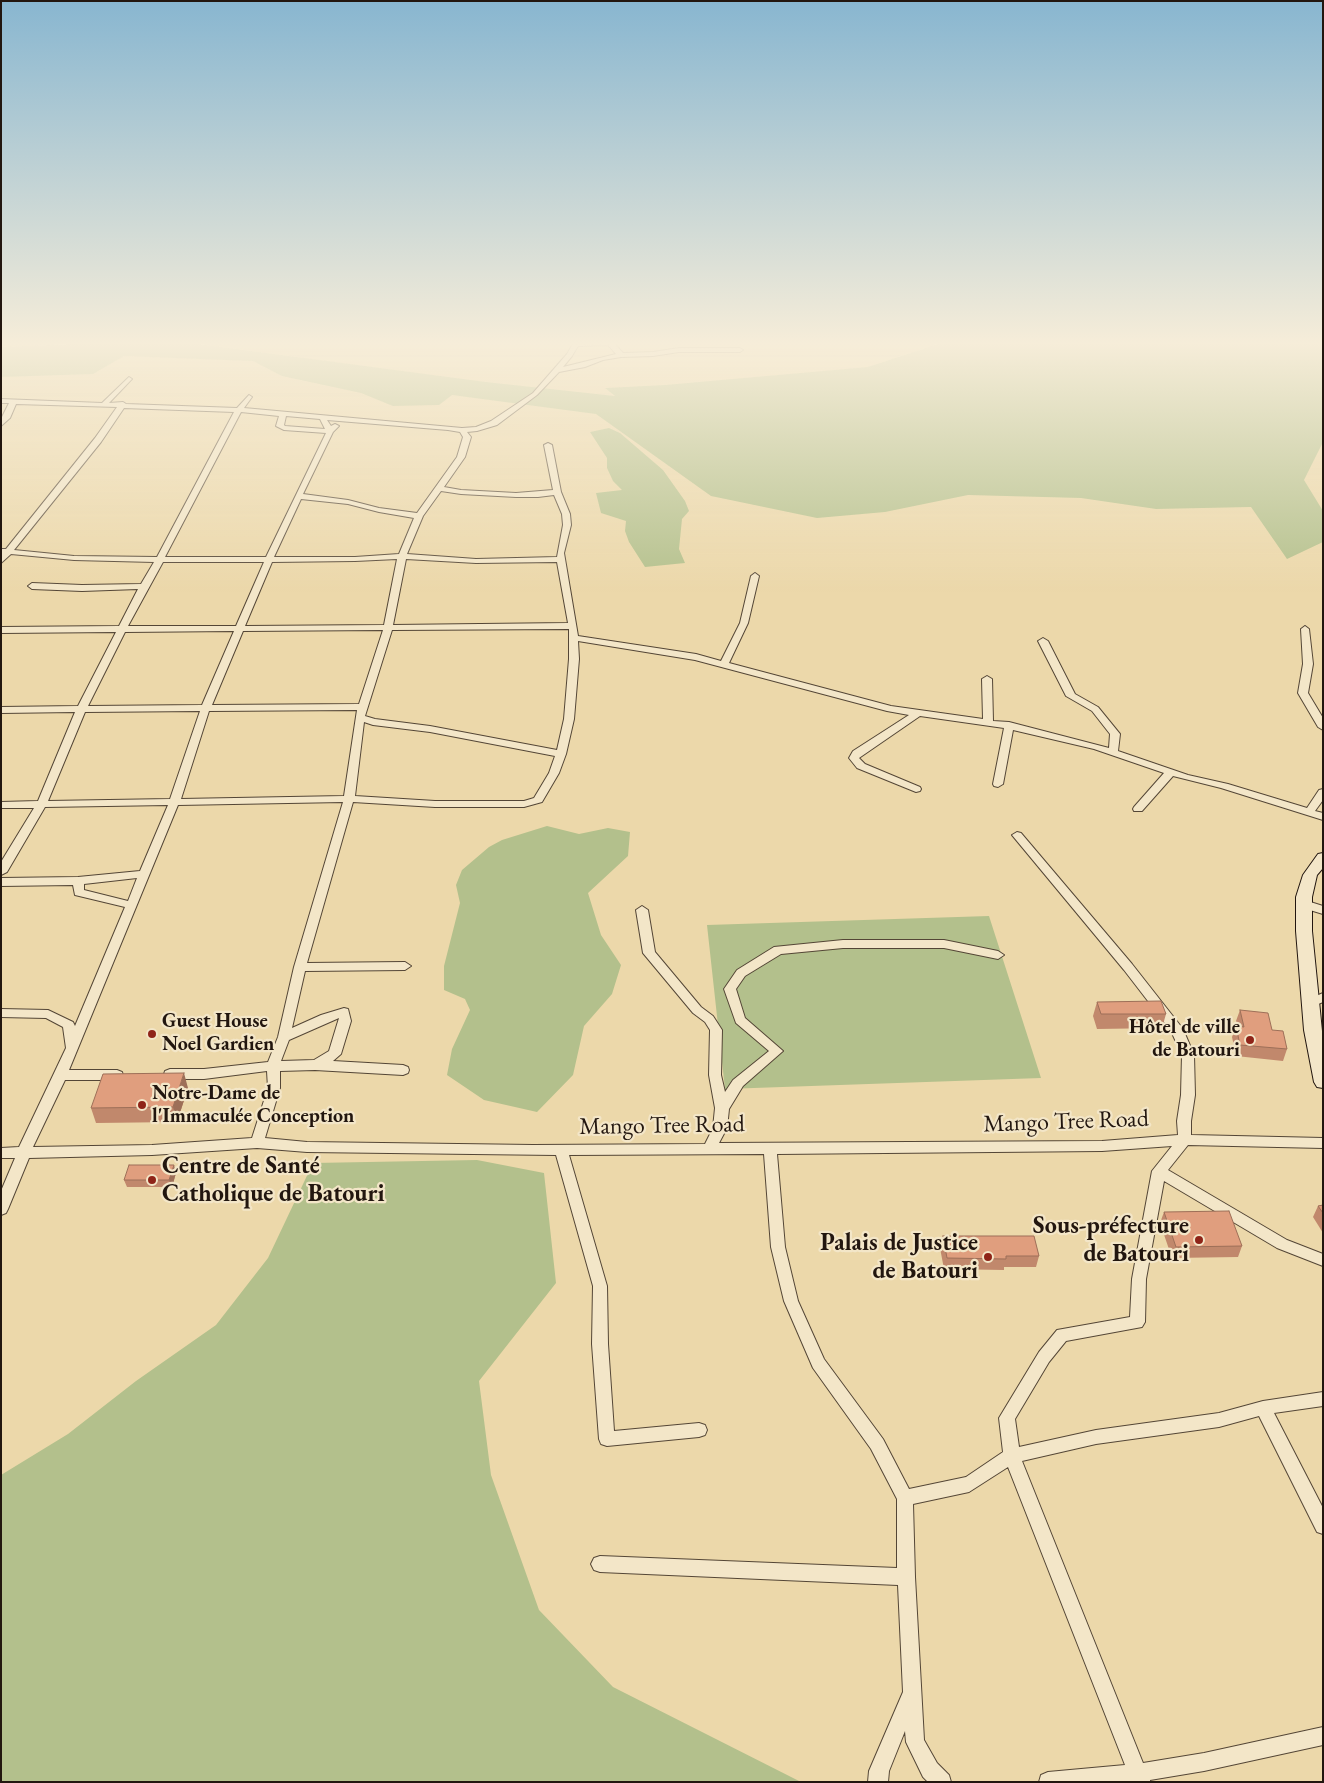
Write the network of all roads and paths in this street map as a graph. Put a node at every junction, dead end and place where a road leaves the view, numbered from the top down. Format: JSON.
{"nodes":[{"id":1,"x":108,"y":425,"type":"edge"},
{"id":2,"x":231,"y":425,"type":"edge"},
{"id":3,"x":280,"y":425,"type":"edge"},
{"id":4,"x":327,"y":425,"type":"edge"},
{"id":5,"x":335,"y":425,"type":"edge"},
{"id":6,"x":409,"y":425,"type":"edge"},
{"id":7,"x":486,"y":425,"type":"edge"},
{"id":8,"x":462,"y":430,"type":"junction"},
{"id":9,"x":330,"y":431,"type":"junction"},
{"id":10,"x":548,"y":445,"type":"dead end"},
{"id":11,"x":438,"y":488,"type":"junction"},
{"id":12,"x":557,"y":492,"type":"junction"},
{"id":13,"x":298,"y":496,"type":"junction"},
{"id":14,"x":419,"y":516,"type":"junction"},
{"id":15,"x":5,"y":551,"type":"edge"},
{"id":16,"x":402,"y":556,"type":"junction"},
{"id":17,"x":562,"y":559,"type":"junction"},
{"id":18,"x":160,"y":560,"type":"junction"},
{"id":19,"x":268,"y":560,"type":"junction"},
{"id":20,"x":1,"y":561,"type":"edge"},
{"id":21,"x":755,"y":576,"type":"dead end"},
{"id":22,"x":32,"y":586,"type":"dead end"},
{"id":23,"x":144,"y":586,"type":"junction"},
{"id":24,"x":241,"y":626,"type":"junction"},
{"id":25,"x":573,"y":626,"type":"junction"},
{"id":26,"x":388,"y":627,"type":"junction"},
{"id":27,"x":1,"y":630,"type":"edge"},
{"id":28,"x":122,"y":630,"type":"junction"},
{"id":29,"x":1305,"y":630,"type":"dead end"},
{"id":30,"x":574,"y":638,"type":"junction"},
{"id":31,"x":1043,"y":641,"type":"dead end"},
{"id":32,"x":724,"y":663,"type":"junction"},
{"id":33,"x":987,"y":679,"type":"dead end"},
{"id":34,"x":364,"y":707,"type":"junction"},
{"id":35,"x":82,"y":708,"type":"junction"},
{"id":36,"x":1,"y":710,"type":"edge"},
{"id":37,"x":205,"y":710,"type":"junction"},
{"id":38,"x":918,"y":713,"type":"junction"},
{"id":39,"x":360,"y":717,"type":"junction"},
{"id":40,"x":988,"y":721,"type":"junction"},
{"id":41,"x":1010,"y":725,"type":"junction"},
{"id":42,"x":1323,"y":727,"type":"edge"},
{"id":43,"x":1113,"y":752,"type":"junction"},
{"id":44,"x":561,"y":754,"type":"junction"},
{"id":45,"x":1171,"y":772,"type":"junction"},
{"id":46,"x":998,"y":784,"type":"dead end"},
{"id":47,"x":916,"y":789,"type":"dead end"},
{"id":48,"x":1323,"y":792,"type":"edge"},
{"id":49,"x":349,"y":799,"type":"junction"},
{"id":50,"x":174,"y":803,"type":"junction"},
{"id":51,"x":42,"y":804,"type":"junction"},
{"id":52,"x":1,"y":805,"type":"edge"},
{"id":53,"x":1138,"y":809,"type":"dead end"},
{"id":54,"x":1309,"y":812,"type":"junction"},
{"id":55,"x":1323,"y":817,"type":"edge"},
{"id":56,"x":1017,"y":835,"type":"dead end"},
{"id":57,"x":1323,"y":856,"type":"edge"},
{"id":58,"x":1,"y":872,"type":"edge"},
{"id":59,"x":143,"y":874,"type":"junction"},
{"id":60,"x":1,"y":882,"type":"edge"},
{"id":61,"x":78,"y":882,"type":"junction"},
{"id":62,"x":1304,"y":904,"type":"junction"},
{"id":63,"x":131,"y":905,"type":"junction"},
{"id":64,"x":642,"y":910,"type":"dead end"},
{"id":65,"x":1323,"y":910,"type":"edge"},
{"id":66,"x":998,"y":955,"type":"dead end"},
{"id":67,"x":405,"y":966,"type":"dead end"},
{"id":68,"x":300,"y":967,"type":"junction"},
{"id":69,"x":1316,"y":1000,"type":"edge"},
{"id":70,"x":1,"y":1013,"type":"edge"},
{"id":71,"x":284,"y":1037,"type":"junction"},
{"id":72,"x":72,"y":1048,"type":"junction"},
{"id":73,"x":315,"y":1065,"type":"junction"},
{"id":74,"x":272,"y":1066,"type":"junction"},
{"id":75,"x":403,"y":1070,"type":"dead end"},
{"id":76,"x":128,"y":1074,"type":"edge"},
{"id":77,"x":156,"y":1074,"type":"edge"},
{"id":78,"x":61,"y":1075,"type":"junction"},
{"id":79,"x":1323,"y":1082,"type":"edge"},
{"id":80,"x":722,"y":1108,"type":"junction"},
{"id":81,"x":1185,"y":1140,"type":"junction"},
{"id":82,"x":257,"y":1143,"type":"junction"},
{"id":83,"x":1323,"y":1143,"type":"edge"},
{"id":84,"x":710,"y":1148,"type":"junction"},
{"id":85,"x":770,"y":1148,"type":"junction"},
{"id":86,"x":560,"y":1150,"type":"junction"},
{"id":87,"x":24,"y":1152,"type":"junction"},
{"id":88,"x":1,"y":1153,"type":"edge"},
{"id":89,"x":1159,"y":1171,"type":"junction"},
{"id":90,"x":1,"y":1209,"type":"edge"},
{"id":91,"x":1323,"y":1260,"type":"edge"},
{"id":92,"x":1323,"y":1399,"type":"edge"},
{"id":93,"x":1263,"y":1408,"type":"junction"},
{"id":94,"x":699,"y":1430,"type":"dead end"},
{"id":95,"x":1012,"y":1456,"type":"junction"},
{"id":96,"x":906,"y":1498,"type":"junction"},
{"id":97,"x":1322,"y":1522,"type":"edge"},
{"id":98,"x":600,"y":1564,"type":"dead end"},
{"id":99,"x":906,"y":1577,"type":"junction"},
{"id":100,"x":911,"y":1694,"type":"junction"},
{"id":101,"x":1323,"y":1736,"type":"edge"},
{"id":102,"x":1139,"y":1777,"type":"edge"},
{"id":103,"x":878,"y":1782,"type":"edge"},
{"id":104,"x":942,"y":1782,"type":"edge"},
{"id":105,"x":1048,"y":1782,"type":"edge"}],
"edges":[{"from":1,"to":15,"type":"street"},
{"from":2,"to":18,"type":"street"},
{"from":3,"to":9,"type":"street"},
{"from":4,"to":9,"type":"street"},
{"from":5,"to":9,"type":"street"},
{"from":6,"to":8,"type":"street"},
{"from":7,"to":8,"type":"street"},
{"from":8,"to":11,"type":"street"},
{"from":9,"to":13,"type":"street"},
{"from":10,"to":12,"type":"street"},
{"from":11,"to":12,"type":"street"},
{"from":11,"to":14,"type":"street"},
{"from":12,"to":17,"type":"street"},
{"from":13,"to":14,"type":"street"},
{"from":13,"to":19,"type":"street"},
{"from":14,"to":16,"type":"street"},
{"from":15,"to":18,"type":"street"},
{"from":15,"to":20,"type":"street"},
{"from":16,"to":17,"type":"street"},
{"from":16,"to":19,"type":"street"},
{"from":16,"to":26,"type":"street"},
{"from":17,"to":25,"type":"street"},
{"from":18,"to":19,"type":"street"},
{"from":18,"to":23,"type":"street"},
{"from":19,"to":24,"type":"street"},
{"from":21,"to":32,"type":"street"},
{"from":22,"to":23,"type":"street"},
{"from":23,"to":28,"type":"street"},
{"from":24,"to":26,"type":"street"},
{"from":24,"to":28,"type":"street"},
{"from":24,"to":37,"type":"street"},
{"from":25,"to":26,"type":"street"},
{"from":25,"to":30,"type":"street"},
{"from":26,"to":34,"type":"street"},
{"from":27,"to":28,"type":"street"},
{"from":28,"to":35,"type":"street"},
{"from":29,"to":42,"type":"street"},
{"from":30,"to":32,"type":"street"},
{"from":30,"to":44,"type":"street"},
{"from":31,"to":43,"type":"street"},
{"from":32,"to":38,"type":"street"},
{"from":33,"to":40,"type":"street"},
{"from":34,"to":37,"type":"street"},
{"from":34,"to":39,"type":"street"},
{"from":35,"to":36,"type":"street"},
{"from":35,"to":37,"type":"street"},
{"from":35,"to":51,"type":"street"},
{"from":37,"to":50,"type":"street"},
{"from":38,"to":40,"type":"street"},
{"from":38,"to":47,"type":"street"},
{"from":39,"to":44,"type":"street"},
{"from":39,"to":49,"type":"street"},
{"from":40,"to":41,"type":"street"},
{"from":41,"to":43,"type":"street"},
{"from":41,"to":46,"type":"street"},
{"from":43,"to":45,"type":"street"},
{"from":44,"to":49,"type":"street"},
{"from":45,"to":53,"type":"street"},
{"from":45,"to":54,"type":"street"},
{"from":48,"to":54,"type":"street"},
{"from":49,"to":50,"type":"street"},
{"from":49,"to":68,"type":"street"},
{"from":50,"to":51,"type":"street"},
{"from":50,"to":59,"type":"street"},
{"from":51,"to":52,"type":"street"},
{"from":51,"to":58,"type":"street"},
{"from":54,"to":55,"type":"street"},
{"from":56,"to":81,"type":"street"},
{"from":57,"to":62,"type":"main road"},
{"from":59,"to":61,"type":"street"},
{"from":59,"to":63,"type":"street"},
{"from":60,"to":61,"type":"street"},
{"from":61,"to":63,"type":"street"},
{"from":62,"to":65,"type":"street"},
{"from":62,"to":69,"type":"main road"},
{"from":63,"to":72,"type":"street"},
{"from":64,"to":80,"type":"street"},
{"from":66,"to":80,"type":"street"},
{"from":67,"to":68,"type":"street"},
{"from":68,"to":71,"type":"street"},
{"from":69,"to":79,"type":"main road"},
{"from":70,"to":72,"type":"street"},
{"from":71,"to":73,"type":"street"},
{"from":71,"to":74,"type":"street"},
{"from":72,"to":78,"type":"street"},
{"from":73,"to":74,"type":"street"},
{"from":73,"to":75,"type":"street"},
{"from":74,"to":77,"type":"street"},
{"from":74,"to":82,"type":"street"},
{"from":76,"to":78,"type":"street"},
{"from":78,"to":87,"type":"street"},
{"from":80,"to":84,"type":"street"},
{"from":81,"to":83,"type":"street","name":"Mango Tree Road"},
{"from":81,"to":85,"type":"street","name":"Mango Tree Road"},
{"from":81,"to":89,"type":"street"},
{"from":82,"to":86,"type":"street","name":"Mango Tree Road"},
{"from":82,"to":87,"type":"street","name":"Mango Tree Road"},
{"from":84,"to":85,"type":"street","name":"Mango Tree Road"},
{"from":84,"to":86,"type":"street","name":"Mango Tree Road"},
{"from":85,"to":96,"type":"street"},
{"from":86,"to":94,"type":"street"},
{"from":87,"to":88,"type":"street","name":"Mango Tree Road"},
{"from":87,"to":90,"type":"street"},
{"from":89,"to":91,"type":"street"},
{"from":89,"to":95,"type":"street"},
{"from":92,"to":93,"type":"street"},
{"from":93,"to":95,"type":"street"},
{"from":93,"to":97,"type":"street"},
{"from":95,"to":96,"type":"street"},
{"from":95,"to":102,"type":"street"},
{"from":96,"to":99,"type":"street"},
{"from":98,"to":99,"type":"street"},
{"from":99,"to":100,"type":"street"},
{"from":100,"to":103,"type":"street"},
{"from":100,"to":104,"type":"street"},
{"from":101,"to":102,"type":"street"},
{"from":102,"to":105,"type":"street"}]}
